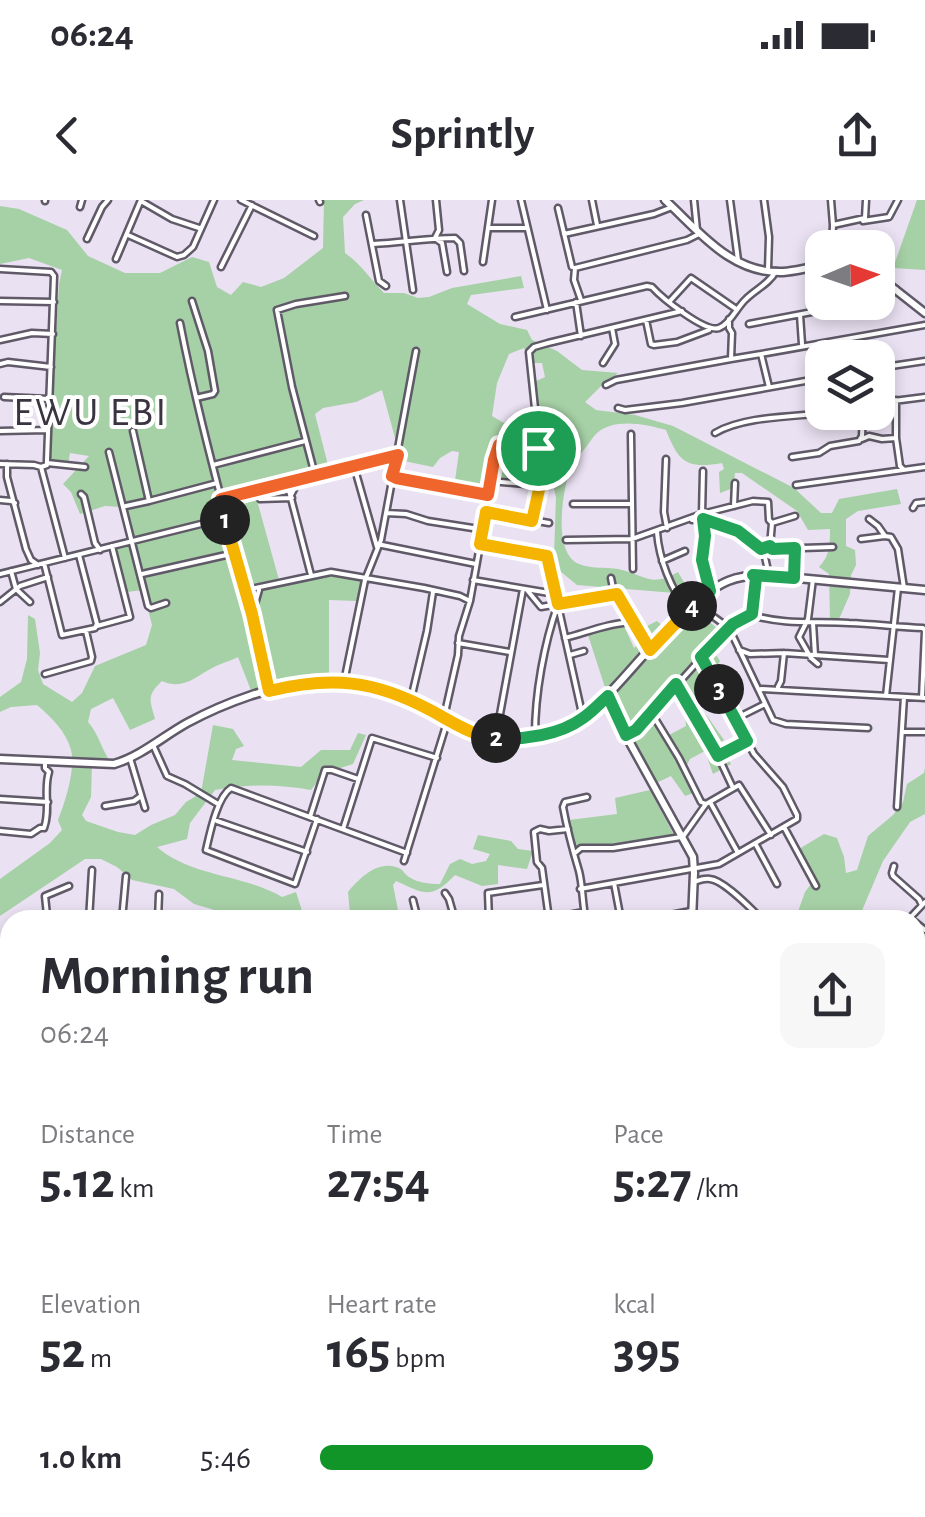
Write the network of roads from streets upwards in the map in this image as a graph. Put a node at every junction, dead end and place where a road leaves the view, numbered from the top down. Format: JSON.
{"nodes":[{"id":1,"x":82,"y":200,"type":"edge"},
{"id":2,"x":108,"y":200,"type":"edge"},
{"id":3,"x":214,"y":200,"type":"edge"},
{"id":4,"x":240,"y":200,"type":"edge"},
{"id":5,"x":400,"y":200,"type":"edge"},
{"id":6,"x":436,"y":200,"type":"edge"},
{"id":7,"x":492,"y":200,"type":"edge"},
{"id":8,"x":521,"y":200,"type":"edge"},
{"id":9,"x":592,"y":200,"type":"edge"},
{"id":10,"x":664,"y":200,"type":"edge"},
{"id":11,"x":694,"y":200,"type":"edge"},
{"id":12,"x":730,"y":200,"type":"edge"},
{"id":13,"x":764,"y":200,"type":"edge"},
{"id":14,"x":831,"y":200,"type":"edge"},
{"id":15,"x":866,"y":200,"type":"edge"},
{"id":16,"x":898,"y":200,"type":"edge"},
{"id":17,"x":141,"y":201,"type":"edge"},
{"id":18,"x":252,"y":205,"type":"junction"},
{"id":19,"x":672,"y":206,"type":"junction"},
{"id":20,"x":80,"y":208,"type":"dead end"},
{"id":21,"x":558,"y":208,"type":"dead end"},
{"id":22,"x":366,"y":215,"type":"dead end"},
{"id":23,"x":861,"y":221,"type":"junction"},
{"id":24,"x":833,"y":225,"type":"junction"},
{"id":25,"x":597,"y":226,"type":"junction"},
{"id":26,"x":199,"y":228,"type":"junction"},
{"id":27,"x":488,"y":228,"type":"junction"},
{"id":28,"x":528,"y":228,"type":"junction"},
{"id":29,"x":833,"y":230,"type":"edge"},
{"id":30,"x":128,"y":234,"type":"junction"},
{"id":31,"x":564,"y":234,"type":"junction"},
{"id":32,"x":698,"y":234,"type":"junction"},
{"id":33,"x":314,"y":236,"type":"dead end"},
{"id":34,"x":435,"y":238,"type":"junction"},
{"id":35,"x":88,"y":239,"type":"dead end"},
{"id":36,"x":406,"y":240,"type":"junction"},
{"id":37,"x":372,"y":244,"type":"junction"},
{"id":38,"x":116,"y":259,"type":"dead end"},
{"id":39,"x":483,"y":262,"type":"dead end"},
{"id":40,"x":738,"y":262,"type":"junction"},
{"id":41,"x":221,"y":268,"type":"dead end"},
{"id":42,"x":805,"y":268,"type":"edge"},
{"id":43,"x":0,"y":269,"type":"edge"},
{"id":44,"x":464,"y":271,"type":"dead end"},
{"id":45,"x":573,"y":271,"type":"junction"},
{"id":46,"x":772,"y":271,"type":"junction"},
{"id":47,"x":447,"y":272,"type":"dead end"},
{"id":48,"x":386,"y":286,"type":"dead end"},
{"id":49,"x":896,"y":289,"type":"edge"},
{"id":50,"x":413,"y":290,"type":"dead end"},
{"id":51,"x":345,"y":296,"type":"dead end"},
{"id":52,"x":0,"y":301,"type":"edge"},
{"id":53,"x":192,"y":301,"type":"dead end"},
{"id":54,"x":578,"y":301,"type":"junction"},
{"id":55,"x":670,"y":301,"type":"junction"},
{"id":56,"x":54,"y":302,"type":"junction"},
{"id":57,"x":736,"y":308,"type":"junction"},
{"id":58,"x":547,"y":310,"type":"junction"},
{"id":59,"x":682,"y":310,"type":"junction"},
{"id":60,"x":925,"y":313,"type":"edge"},
{"id":61,"x":805,"y":314,"type":"edge"},
{"id":62,"x":800,"y":315,"type":"junction"},
{"id":63,"x":515,"y":316,"type":"dead end"},
{"id":64,"x":729,"y":319,"type":"junction"},
{"id":65,"x":646,"y":320,"type":"junction"},
{"id":66,"x":180,"y":323,"type":"dead end"},
{"id":67,"x":748,"y":324,"type":"dead end"},
{"id":68,"x":925,"y":326,"type":"edge"},
{"id":69,"x":612,"y":328,"type":"junction"},
{"id":70,"x":710,"y":330,"type":"junction"},
{"id":71,"x":53,"y":334,"type":"junction"},
{"id":72,"x":581,"y":336,"type":"junction"},
{"id":73,"x":0,"y":340,"type":"edge"},
{"id":74,"x":800,"y":347,"type":"junction"},
{"id":75,"x":416,"y":351,"type":"dead end"},
{"id":76,"x":761,"y":354,"type":"junction"},
{"id":77,"x":731,"y":359,"type":"junction"},
{"id":78,"x":925,"y":361,"type":"edge"},
{"id":79,"x":0,"y":364,"type":"edge"},
{"id":80,"x":603,"y":364,"type":"dead end"},
{"id":81,"x":895,"y":365,"type":"edge"},
{"id":82,"x":51,"y":366,"type":"junction"},
{"id":83,"x":805,"y":381,"type":"edge"},
{"id":84,"x":606,"y":385,"type":"dead end"},
{"id":85,"x":769,"y":387,"type":"junction"},
{"id":86,"x":4,"y":397,"type":"dead end"},
{"id":87,"x":925,"y":397,"type":"edge"},
{"id":88,"x":196,"y":398,"type":"junction"},
{"id":89,"x":50,"y":399,"type":"junction"},
{"id":90,"x":896,"y":400,"type":"joint"},
{"id":91,"x":618,"y":408,"type":"dead end"},
{"id":92,"x":805,"y":415,"type":"edge"},
{"id":93,"x":47,"y":430,"type":"junction"},
{"id":94,"x":862,"y":430,"type":"edge"},
{"id":95,"x":0,"y":431,"type":"edge"},
{"id":96,"x":133,"y":431,"type":"dead end"},
{"id":97,"x":714,"y":432,"type":"dead end"},
{"id":98,"x":631,"y":434,"type":"dead end"},
{"id":99,"x":568,"y":438,"type":"dead end"},
{"id":100,"x":896,"y":438,"type":"junction"},
{"id":101,"x":306,"y":440,"type":"junction"},
{"id":102,"x":860,"y":440,"type":"junction"},
{"id":103,"x":538,"y":448,"type":"junction"},
{"id":104,"x":109,"y":452,"type":"dead end"},
{"id":105,"x":545,"y":454,"type":"junction"},
{"id":106,"x":398,"y":455,"type":"junction"},
{"id":107,"x":792,"y":457,"type":"dead end"},
{"id":108,"x":666,"y":459,"type":"dead end"},
{"id":109,"x":3,"y":464,"type":"edge"},
{"id":110,"x":44,"y":465,"type":"junction"},
{"id":111,"x":213,"y":465,"type":"junction"},
{"id":112,"x":354,"y":466,"type":"junction"},
{"id":113,"x":85,"y":467,"type":"dead end"},
{"id":114,"x":925,"y":468,"type":"edge"},
{"id":115,"x":903,"y":469,"type":"junction"},
{"id":116,"x":702,"y":472,"type":"dead end"},
{"id":117,"x":314,"y":475,"type":"junction"},
{"id":118,"x":393,"y":477,"type":"junction"},
{"id":119,"x":300,"y":478,"type":"junction"},
{"id":120,"x":490,"y":481,"type":"junction"},
{"id":121,"x":287,"y":482,"type":"junction"},
{"id":122,"x":217,"y":483,"type":"junction"},
{"id":123,"x":735,"y":484,"type":"dead end"},
{"id":124,"x":796,"y":485,"type":"dead end"},
{"id":125,"x":254,"y":490,"type":"junction"},
{"id":126,"x":540,"y":490,"type":"junction"},
{"id":127,"x":81,"y":494,"type":"dead end"},
{"id":128,"x":292,"y":496,"type":"junction"},
{"id":129,"x":486,"y":496,"type":"junction"},
{"id":130,"x":221,"y":499,"type":"junction"},
{"id":131,"x":0,"y":500,"type":"edge"},
{"id":132,"x":149,"y":501,"type":"junction"},
{"id":133,"x":925,"y":502,"type":"edge"},
{"id":134,"x":15,"y":503,"type":"junction"},
{"id":135,"x":572,"y":504,"type":"dead end"},
{"id":136,"x":632,"y":504,"type":"junction"},
{"id":137,"x":124,"y":506,"type":"junction"},
{"id":138,"x":734,"y":506,"type":"junction"},
{"id":139,"x":912,"y":508,"type":"dead end"},
{"id":140,"x":486,"y":512,"type":"junction"},
{"id":141,"x":386,"y":513,"type":"junction"},
{"id":142,"x":795,"y":516,"type":"dead end"},
{"id":143,"x":702,"y":517,"type":"junction"},
{"id":144,"x":225,"y":518,"type":"junction"},
{"id":145,"x":869,"y":519,"type":"dead end"},
{"id":146,"x":532,"y":521,"type":"junction"},
{"id":147,"x":550,"y":523,"type":"dead end"},
{"id":148,"x":772,"y":523,"type":"junction"},
{"id":149,"x":667,"y":528,"type":"junction"},
{"id":150,"x":481,"y":530,"type":"junction"},
{"id":151,"x":657,"y":532,"type":"junction"},
{"id":152,"x":885,"y":536,"type":"junction"},
{"id":153,"x":632,"y":539,"type":"junction"},
{"id":154,"x":861,"y":539,"type":"dead end"},
{"id":155,"x":566,"y":540,"type":"dead end"},
{"id":156,"x":132,"y":541,"type":"junction"},
{"id":157,"x":480,"y":544,"type":"junction"},
{"id":158,"x":112,"y":546,"type":"junction"},
{"id":159,"x":770,"y":546,"type":"junction"},
{"id":160,"x":379,"y":547,"type":"junction"},
{"id":161,"x":832,"y":547,"type":"dead end"},
{"id":162,"x":795,"y":548,"type":"junction"},
{"id":163,"x":761,"y":549,"type":"junction"},
{"id":164,"x":100,"y":550,"type":"junction"},
{"id":165,"x":685,"y":551,"type":"dead end"},
{"id":166,"x":235,"y":553,"type":"junction"},
{"id":167,"x":79,"y":555,"type":"junction"},
{"id":168,"x":64,"y":558,"type":"junction"},
{"id":169,"x":662,"y":561,"type":"junction"},
{"id":170,"x":31,"y":563,"type":"junction"},
{"id":171,"x":41,"y":564,"type":"junction"},
{"id":172,"x":476,"y":564,"type":"junction"},
{"id":173,"x":634,"y":569,"type":"dead end"},
{"id":174,"x":11,"y":571,"type":"junction"},
{"id":175,"x":0,"y":574,"type":"edge"},
{"id":176,"x":140,"y":574,"type":"junction"},
{"id":177,"x":312,"y":575,"type":"junction"},
{"id":178,"x":753,"y":575,"type":"junction"},
{"id":179,"x":770,"y":575,"type":"junction"},
{"id":180,"x":48,"y":577,"type":"junction"},
{"id":181,"x":365,"y":578,"type":"junction"},
{"id":182,"x":612,"y":578,"type":"dead end"},
{"id":183,"x":794,"y":578,"type":"junction"},
{"id":184,"x":473,"y":580,"type":"junction"},
{"id":185,"x":814,"y":580,"type":"junction"},
{"id":186,"x":260,"y":588,"type":"junction"},
{"id":187,"x":901,"y":588,"type":"junction"},
{"id":188,"x":16,"y":589,"type":"junction"},
{"id":189,"x":525,"y":589,"type":"junction"},
{"id":190,"x":245,"y":590,"type":"junction"},
{"id":191,"x":925,"y":590,"type":"edge"},
{"id":192,"x":710,"y":591,"type":"junction"},
{"id":193,"x":432,"y":592,"type":"junction"},
{"id":194,"x":614,"y":593,"type":"junction"},
{"id":195,"x":555,"y":594,"type":"junction"},
{"id":196,"x":470,"y":601,"type":"junction"},
{"id":197,"x":0,"y":602,"type":"edge"},
{"id":198,"x":30,"y":602,"type":"dead end"},
{"id":199,"x":166,"y":603,"type":"dead end"},
{"id":200,"x":558,"y":604,"type":"junction"},
{"id":201,"x":700,"y":605,"type":"junction"},
{"id":202,"x":253,"y":607,"type":"junction"},
{"id":203,"x":685,"y":613,"type":"junction"},
{"id":204,"x":752,"y":614,"type":"junction"},
{"id":205,"x":632,"y":622,"type":"junction"},
{"id":206,"x":810,"y":622,"type":"junction"},
{"id":207,"x":892,"y":627,"type":"junction"},
{"id":208,"x":728,"y":628,"type":"junction"},
{"id":209,"x":91,"y":631,"type":"junction"},
{"id":210,"x":566,"y":638,"type":"junction"},
{"id":211,"x":458,"y":643,"type":"junction"},
{"id":212,"x":650,"y":650,"type":"junction"},
{"id":213,"x":739,"y":650,"type":"junction"},
{"id":214,"x":584,"y":651,"type":"dead end"},
{"id":215,"x":510,"y":652,"type":"junction"},
{"id":216,"x":784,"y":653,"type":"junction"},
{"id":217,"x":812,"y":655,"type":"junction"},
{"id":218,"x":570,"y":656,"type":"junction"},
{"id":219,"x":701,"y":657,"type":"junction"},
{"id":220,"x":889,"y":660,"type":"junction"},
{"id":221,"x":818,"y":664,"type":"dead end"},
{"id":222,"x":45,"y":674,"type":"dead end"},
{"id":223,"x":344,"y":682,"type":"junction"},
{"id":224,"x":676,"y":684,"type":"junction"},
{"id":225,"x":760,"y":689,"type":"dead end"},
{"id":226,"x":777,"y":689,"type":"junction"},
{"id":227,"x":269,"y":691,"type":"junction"},
{"id":228,"x":608,"y":696,"type":"junction"},
{"id":229,"x":886,"y":696,"type":"junction"},
{"id":230,"x":904,"y":697,"type":"junction"},
{"id":231,"x":923,"y":698,"type":"edge"},
{"id":232,"x":411,"y":699,"type":"junction"},
{"id":233,"x":765,"y":704,"type":"junction"},
{"id":234,"x":652,"y":712,"type":"junction"},
{"id":235,"x":446,"y":718,"type":"junction"},
{"id":236,"x":584,"y":718,"type":"junction"},
{"id":237,"x":735,"y":719,"type":"junction"},
{"id":238,"x":868,"y":728,"type":"dead end"},
{"id":239,"x":904,"y":732,"type":"junction"},
{"id":240,"x":925,"y":732,"type":"edge"},
{"id":241,"x":626,"y":735,"type":"junction"},
{"id":242,"x":534,"y":736,"type":"junction"},
{"id":243,"x":496,"y":738,"type":"junction"},
{"id":244,"x":747,"y":741,"type":"junction"},
{"id":245,"x":152,"y":745,"type":"junction"},
{"id":246,"x":718,"y":756,"type":"junction"},
{"id":247,"x":130,"y":758,"type":"junction"},
{"id":248,"x":437,"y":758,"type":"junction"},
{"id":249,"x":0,"y":759,"type":"edge"},
{"id":250,"x":45,"y":762,"type":"junction"},
{"id":251,"x":0,"y":769,"type":"edge"},
{"id":252,"x":357,"y":776,"type":"junction"},
{"id":253,"x":734,"y":788,"type":"junction"},
{"id":254,"x":141,"y":796,"type":"junction"},
{"id":255,"x":587,"y":797,"type":"dead end"},
{"id":256,"x":0,"y":799,"type":"edge"},
{"id":257,"x":48,"y":802,"type":"junction"},
{"id":258,"x":708,"y":803,"type":"junction"},
{"id":259,"x":218,"y":804,"type":"junction"},
{"id":260,"x":105,"y":806,"type":"dead end"},
{"id":261,"x":897,"y":807,"type":"dead end"},
{"id":262,"x":145,"y":808,"type":"dead end"},
{"id":263,"x":313,"y":818,"type":"junction"},
{"id":264,"x":215,"y":820,"type":"junction"},
{"id":265,"x":784,"y":826,"type":"junction"},
{"id":266,"x":343,"y":829,"type":"junction"},
{"id":267,"x":568,"y":829,"type":"junction"},
{"id":268,"x":0,"y":831,"type":"edge"},
{"id":269,"x":770,"y":835,"type":"junction"},
{"id":270,"x":682,"y":837,"type":"junction"},
{"id":271,"x":755,"y":843,"type":"junction"},
{"id":272,"x":307,"y":852,"type":"junction"},
{"id":273,"x":738,"y":852,"type":"junction"},
{"id":274,"x":406,"y":853,"type":"junction"},
{"id":275,"x":575,"y":854,"type":"junction"},
{"id":276,"x":404,"y":861,"type":"dead end"},
{"id":277,"x":894,"y":866,"type":"dead end"},
{"id":278,"x":694,"y":869,"type":"junction"},
{"id":279,"x":92,"y":870,"type":"dead end"},
{"id":280,"x":126,"y":876,"type":"dead end"},
{"id":281,"x":694,"y":882,"type":"junction"},
{"id":282,"x":614,"y":883,"type":"junction"},
{"id":283,"x":777,"y":884,"type":"dead end"},
{"id":284,"x":543,"y":885,"type":"junction"},
{"id":285,"x":69,"y":886,"type":"dead end"},
{"id":286,"x":816,"y":886,"type":"dead end"},
{"id":287,"x":580,"y":889,"type":"junction"},
{"id":288,"x":444,"y":893,"type":"dead end"},
{"id":289,"x":158,"y":894,"type":"dead end"},
{"id":290,"x":414,"y":900,"type":"dead end"},
{"id":291,"x":924,"y":904,"type":"edge"},
{"id":292,"x":46,"y":910,"type":"edge"},
{"id":293,"x":90,"y":910,"type":"edge"},
{"id":294,"x":123,"y":910,"type":"edge"},
{"id":295,"x":158,"y":910,"type":"edge"},
{"id":296,"x":416,"y":910,"type":"edge"},
{"id":297,"x":452,"y":910,"type":"edge"},
{"id":298,"x":489,"y":910,"type":"edge"},
{"id":299,"x":547,"y":910,"type":"edge"},
{"id":300,"x":584,"y":910,"type":"edge"},
{"id":301,"x":619,"y":910,"type":"edge"},
{"id":302,"x":692,"y":910,"type":"edge"},
{"id":303,"x":753,"y":910,"type":"edge"}],
"edges":[{"from":1,"to":20,"type":"street"},
{"from":2,"to":35,"type":"street"},
{"from":3,"to":26,"type":"street"},
{"from":4,"to":18,"type":"street"},
{"from":5,"to":36,"type":"street"},
{"from":6,"to":34,"type":"street"},
{"from":7,"to":27,"type":"street"},
{"from":8,"to":28,"type":"street"},
{"from":9,"to":25,"type":"street"},
{"from":10,"to":19,"type":"street"},
{"from":11,"to":32,"type":"street"},
{"from":12,"to":40,"type":"street"},
{"from":13,"to":46,"type":"street"},
{"from":14,"to":24,"type":"street"},
{"from":15,"to":23,"type":"street"},
{"from":16,"to":23,"type":"street"},
{"from":17,"to":26,"type":"street"},
{"from":17,"to":30,"type":"street"},
{"from":18,"to":33,"type":"street"},
{"from":18,"to":41,"type":"street"},
{"from":19,"to":25,"type":"street"},
{"from":19,"to":32,"type":"street"},
{"from":21,"to":31,"type":"street"},
{"from":22,"to":37,"type":"street"},
{"from":23,"to":24,"type":"street"},
{"from":24,"to":29,"type":"street"},
{"from":25,"to":31,"type":"street"},
{"from":26,"to":30,"type":"street"},
{"from":27,"to":28,"type":"street"},
{"from":27,"to":39,"type":"street"},
{"from":28,"to":58,"type":"street"},
{"from":30,"to":38,"type":"street"},
{"from":31,"to":45,"type":"street"},
{"from":32,"to":40,"type":"street"},
{"from":32,"to":45,"type":"street"},
{"from":34,"to":36,"type":"street"},
{"from":34,"to":44,"type":"street"},
{"from":34,"to":47,"type":"street"},
{"from":36,"to":37,"type":"street"},
{"from":36,"to":50,"type":"street"},
{"from":37,"to":48,"type":"street"},
{"from":40,"to":46,"type":"street"},
{"from":42,"to":46,"type":"street"},
{"from":43,"to":56,"type":"street"},
{"from":45,"to":54,"type":"street"},
{"from":46,"to":57,"type":"street"},
{"from":49,"to":60,"type":"street"},
{"from":51,"to":101,"type":"street"},
{"from":52,"to":56,"type":"street"},
{"from":53,"to":88,"type":"street"},
{"from":54,"to":55,"type":"street"},
{"from":54,"to":58,"type":"street"},
{"from":54,"to":72,"type":"street"},
{"from":55,"to":57,"type":"street"},
{"from":55,"to":59,"type":"street"},
{"from":56,"to":71,"type":"street"},
{"from":57,"to":64,"type":"street"},
{"from":58,"to":63,"type":"street"},
{"from":59,"to":65,"type":"street"},
{"from":59,"to":70,"type":"street"},
{"from":61,"to":62,"type":"street"},
{"from":62,"to":67,"type":"street"},
{"from":62,"to":74,"type":"street"},
{"from":64,"to":70,"type":"street"},
{"from":64,"to":77,"type":"street"},
{"from":65,"to":69,"type":"street"},
{"from":65,"to":70,"type":"street"},
{"from":66,"to":88,"type":"street"},
{"from":68,"to":74,"type":"street"},
{"from":69,"to":72,"type":"street"},
{"from":69,"to":80,"type":"street"},
{"from":71,"to":73,"type":"street"},
{"from":71,"to":82,"type":"street"},
{"from":72,"to":103,"type":"street"},
{"from":74,"to":76,"type":"street"},
{"from":75,"to":106,"type":"street"},
{"from":76,"to":77,"type":"street"},
{"from":76,"to":85,"type":"street"},
{"from":77,"to":84,"type":"street"},
{"from":78,"to":81,"type":"street"},
{"from":79,"to":82,"type":"street"},
{"from":82,"to":89,"type":"street"},
{"from":83,"to":85,"type":"street"},
{"from":85,"to":91,"type":"street"},
{"from":86,"to":89,"type":"street"},
{"from":87,"to":90,"type":"street"},
{"from":88,"to":111,"type":"street"},
{"from":89,"to":93,"type":"street"},
{"from":90,"to":100,"type":"street"},
{"from":92,"to":97,"type":"street"},
{"from":93,"to":95,"type":"street"},
{"from":93,"to":110,"type":"street"},
{"from":94,"to":102,"type":"street"},
{"from":96,"to":132,"type":"street"},
{"from":98,"to":136,"type":"street"},
{"from":99,"to":105,"type":"street"},
{"from":100,"to":102,"type":"street"},
{"from":100,"to":115,"type":"street"},
{"from":101,"to":111,"type":"street"},
{"from":101,"to":117,"type":"street"},
{"from":102,"to":107,"type":"street"},
{"from":103,"to":105,"type":"street"},
{"from":103,"to":120,"type":"street"},
{"from":104,"to":137,"type":"street"},
{"from":105,"to":126,"type":"street"},
{"from":106,"to":112,"type":"street"},
{"from":106,"to":118,"type":"street"},
{"from":108,"to":149,"type":"street"},
{"from":109,"to":110,"type":"street"},
{"from":109,"to":134,"type":"street"},
{"from":110,"to":113,"type":"street"},
{"from":110,"to":168,"type":"street"},
{"from":111,"to":122,"type":"street"},
{"from":112,"to":117,"type":"street"},
{"from":112,"to":160,"type":"street"},
{"from":114,"to":115,"type":"street"},
{"from":115,"to":124,"type":"street"},
{"from":116,"to":143,"type":"street"},
{"from":117,"to":119,"type":"street"},
{"from":118,"to":129,"type":"street"},
{"from":118,"to":141,"type":"street"},
{"from":119,"to":121,"type":"street"},
{"from":119,"to":128,"type":"street"},
{"from":120,"to":126,"type":"street"},
{"from":120,"to":129,"type":"street"},
{"from":121,"to":125,"type":"street"},
{"from":121,"to":128,"type":"street"},
{"from":122,"to":130,"type":"street"},
{"from":122,"to":132,"type":"street"},
{"from":123,"to":138,"type":"street"},
{"from":125,"to":128,"type":"street"},
{"from":125,"to":130,"type":"street"},
{"from":126,"to":146,"type":"street"},
{"from":127,"to":164,"type":"street"},
{"from":128,"to":177,"type":"street"},
{"from":129,"to":140,"type":"street"},
{"from":130,"to":144,"type":"street"},
{"from":131,"to":134,"type":"street"},
{"from":132,"to":137,"type":"street"},
{"from":133,"to":139,"type":"street"},
{"from":134,"to":170,"type":"street"},
{"from":135,"to":136,"type":"street"},
{"from":136,"to":153,"type":"street"},
{"from":137,"to":156,"type":"street"},
{"from":138,"to":143,"type":"street"},
{"from":138,"to":148,"type":"street"},
{"from":140,"to":146,"type":"street"},
{"from":140,"to":150,"type":"street"},
{"from":141,"to":150,"type":"street"},
{"from":141,"to":160,"type":"street"},
{"from":142,"to":148,"type":"street"},
{"from":143,"to":149,"type":"street"},
{"from":143,"to":163,"type":"street"},
{"from":143,"to":192,"type":"street"},
{"from":144,"to":156,"type":"street"},
{"from":144,"to":166,"type":"street"},
{"from":145,"to":152,"type":"street"},
{"from":146,"to":147,"type":"street"},
{"from":148,"to":159,"type":"street"},
{"from":149,"to":151,"type":"street"},
{"from":150,"to":157,"type":"street"},
{"from":151,"to":153,"type":"street"},
{"from":151,"to":169,"type":"street"},
{"from":152,"to":154,"type":"street"},
{"from":152,"to":187,"type":"street"},
{"from":153,"to":155,"type":"street"},
{"from":153,"to":173,"type":"street"},
{"from":156,"to":158,"type":"street"},
{"from":156,"to":176,"type":"street"},
{"from":157,"to":172,"type":"street"},
{"from":157,"to":195,"type":"street"},
{"from":158,"to":164,"type":"street"},
{"from":158,"to":209,"type":"street"},
{"from":159,"to":162,"type":"street"},
{"from":159,"to":163,"type":"street"},
{"from":160,"to":172,"type":"street"},
{"from":160,"to":181,"type":"street"},
{"from":161,"to":162,"type":"street"},
{"from":162,"to":183,"type":"street"},
{"from":163,"to":179,"type":"street"},
{"from":164,"to":167,"type":"street"},
{"from":165,"to":169,"type":"street"},
{"from":166,"to":176,"type":"street"},
{"from":166,"to":190,"type":"street"},
{"from":167,"to":168,"type":"street"},
{"from":167,"to":209,"type":"street"},
{"from":168,"to":171,"type":"street"},
{"from":169,"to":203,"type":"street"},
{"from":170,"to":171,"type":"street"},
{"from":170,"to":174,"type":"street"},
{"from":171,"to":180,"type":"street"},
{"from":172,"to":184,"type":"street"},
{"from":174,"to":175,"type":"street"},
{"from":174,"to":188,"type":"street"},
{"from":176,"to":199,"type":"street"},
{"from":177,"to":181,"type":"street"},
{"from":177,"to":186,"type":"street"},
{"from":178,"to":179,"type":"street"},
{"from":178,"to":192,"type":"street"},
{"from":178,"to":204,"type":"street"},
{"from":179,"to":183,"type":"street"},
{"from":180,"to":188,"type":"street"},
{"from":180,"to":209,"type":"street"},
{"from":181,"to":193,"type":"street"},
{"from":181,"to":223,"type":"street"},
{"from":182,"to":194,"type":"street"},
{"from":183,"to":185,"type":"street"},
{"from":184,"to":189,"type":"street"},
{"from":184,"to":196,"type":"street"},
{"from":185,"to":187,"type":"street"},
{"from":185,"to":206,"type":"street"},
{"from":186,"to":190,"type":"street"},
{"from":186,"to":202,"type":"street"},
{"from":187,"to":191,"type":"street"},
{"from":187,"to":207,"type":"street"},
{"from":188,"to":197,"type":"street"},
{"from":188,"to":198,"type":"street"},
{"from":189,"to":195,"type":"street"},
{"from":189,"to":200,"type":"street"},
{"from":189,"to":215,"type":"street"},
{"from":190,"to":202,"type":"street"},
{"from":192,"to":201,"type":"street"},
{"from":193,"to":196,"type":"street"},
{"from":193,"to":232,"type":"street"},
{"from":194,"to":200,"type":"street"},
{"from":194,"to":205,"type":"street"},
{"from":195,"to":200,"type":"street"},
{"from":196,"to":211,"type":"street"},
{"from":200,"to":210,"type":"street"},
{"from":200,"to":242,"type":"street"},
{"from":201,"to":203,"type":"street"},
{"from":201,"to":208,"type":"street"},
{"from":202,"to":227,"type":"street"},
{"from":203,"to":212,"type":"street"},
{"from":204,"to":206,"type":"street"},
{"from":204,"to":208,"type":"street"},
{"from":205,"to":210,"type":"street"},
{"from":205,"to":212,"type":"street"},
{"from":206,"to":207,"type":"street"},
{"from":206,"to":217,"type":"street"},
{"from":206,"to":217,"type":"street"},
{"from":207,"to":220,"type":"street"},
{"from":207,"to":231,"type":"street"},
{"from":208,"to":213,"type":"street"},
{"from":208,"to":219,"type":"street"},
{"from":209,"to":222,"type":"street"},
{"from":210,"to":218,"type":"street"},
{"from":211,"to":215,"type":"street"},
{"from":211,"to":235,"type":"street"},
{"from":212,"to":228,"type":"street"},
{"from":213,"to":216,"type":"street"},
{"from":213,"to":233,"type":"street"},
{"from":214,"to":218,"type":"street"},
{"from":215,"to":243,"type":"street"},
{"from":216,"to":217,"type":"street"},
{"from":216,"to":226,"type":"street"},
{"from":217,"to":220,"type":"street"},
{"from":217,"to":221,"type":"street"},
{"from":218,"to":236,"type":"street"},
{"from":219,"to":224,"type":"street"},
{"from":219,"to":237,"type":"street"},
{"from":220,"to":229,"type":"street"},
{"from":223,"to":227,"type":"street"},
{"from":223,"to":232,"type":"street"},
{"from":224,"to":234,"type":"street"},
{"from":224,"to":246,"type":"street"},
{"from":225,"to":226,"type":"street"},
{"from":226,"to":229,"type":"street"},
{"from":227,"to":245,"type":"street"},
{"from":228,"to":236,"type":"street"},
{"from":228,"to":241,"type":"street"},
{"from":229,"to":230,"type":"street"},
{"from":230,"to":231,"type":"street"},
{"from":230,"to":239,"type":"street"},
{"from":232,"to":235,"type":"street"},
{"from":233,"to":237,"type":"street"},
{"from":233,"to":238,"type":"street"},
{"from":234,"to":241,"type":"street"},
{"from":234,"to":258,"type":"street"},
{"from":235,"to":243,"type":"street"},
{"from":235,"to":248,"type":"street"},
{"from":236,"to":242,"type":"street"},
{"from":237,"to":244,"type":"street"},
{"from":239,"to":240,"type":"street"},
{"from":239,"to":261,"type":"street"},
{"from":241,"to":270,"type":"street"},
{"from":242,"to":243,"type":"street"},
{"from":244,"to":246,"type":"street"},
{"from":244,"to":265,"type":"street"},
{"from":245,"to":247,"type":"street"},
{"from":245,"to":259,"type":"street"},
{"from":246,"to":253,"type":"street"},
{"from":247,"to":250,"type":"street"},
{"from":247,"to":254,"type":"street"},
{"from":248,"to":252,"type":"street"},
{"from":248,"to":274,"type":"street"},
{"from":249,"to":250,"type":"street"},
{"from":249,"to":251,"type":"street"},
{"from":250,"to":257,"type":"street"},
{"from":252,"to":263,"type":"street"},
{"from":252,"to":266,"type":"street"},
{"from":253,"to":258,"type":"street"},
{"from":253,"to":269,"type":"street"},
{"from":254,"to":260,"type":"street"},
{"from":254,"to":262,"type":"street"},
{"from":255,"to":267,"type":"street"},
{"from":256,"to":257,"type":"street"},
{"from":257,"to":268,"type":"street"},
{"from":258,"to":270,"type":"street"},
{"from":258,"to":273,"type":"street"},
{"from":259,"to":263,"type":"street"},
{"from":259,"to":264,"type":"street"},
{"from":263,"to":266,"type":"street"},
{"from":263,"to":272,"type":"street"},
{"from":264,"to":272,"type":"street"},
{"from":264,"to":272,"type":"street"},
{"from":265,"to":269,"type":"street"},
{"from":265,"to":286,"type":"street"},
{"from":266,"to":274,"type":"street"},
{"from":267,"to":275,"type":"street"},
{"from":267,"to":284,"type":"street"},
{"from":269,"to":271,"type":"street"},
{"from":270,"to":275,"type":"street"},
{"from":270,"to":278,"type":"street"},
{"from":271,"to":273,"type":"street"},
{"from":271,"to":283,"type":"street"},
{"from":273,"to":278,"type":"street"},
{"from":274,"to":276,"type":"street"},
{"from":275,"to":287,"type":"street"},
{"from":277,"to":291,"type":"street"},
{"from":278,"to":281,"type":"street"},
{"from":278,"to":282,"type":"street"},
{"from":279,"to":293,"type":"street"},
{"from":280,"to":294,"type":"street"},
{"from":281,"to":302,"type":"street"},
{"from":281,"to":303,"type":"street"},
{"from":282,"to":287,"type":"street"},
{"from":282,"to":301,"type":"street"},
{"from":284,"to":298,"type":"street"},
{"from":284,"to":299,"type":"street"},
{"from":285,"to":292,"type":"street"},
{"from":287,"to":300,"type":"street"},
{"from":288,"to":297,"type":"street"},
{"from":289,"to":295,"type":"street"},
{"from":290,"to":296,"type":"street"}]}
